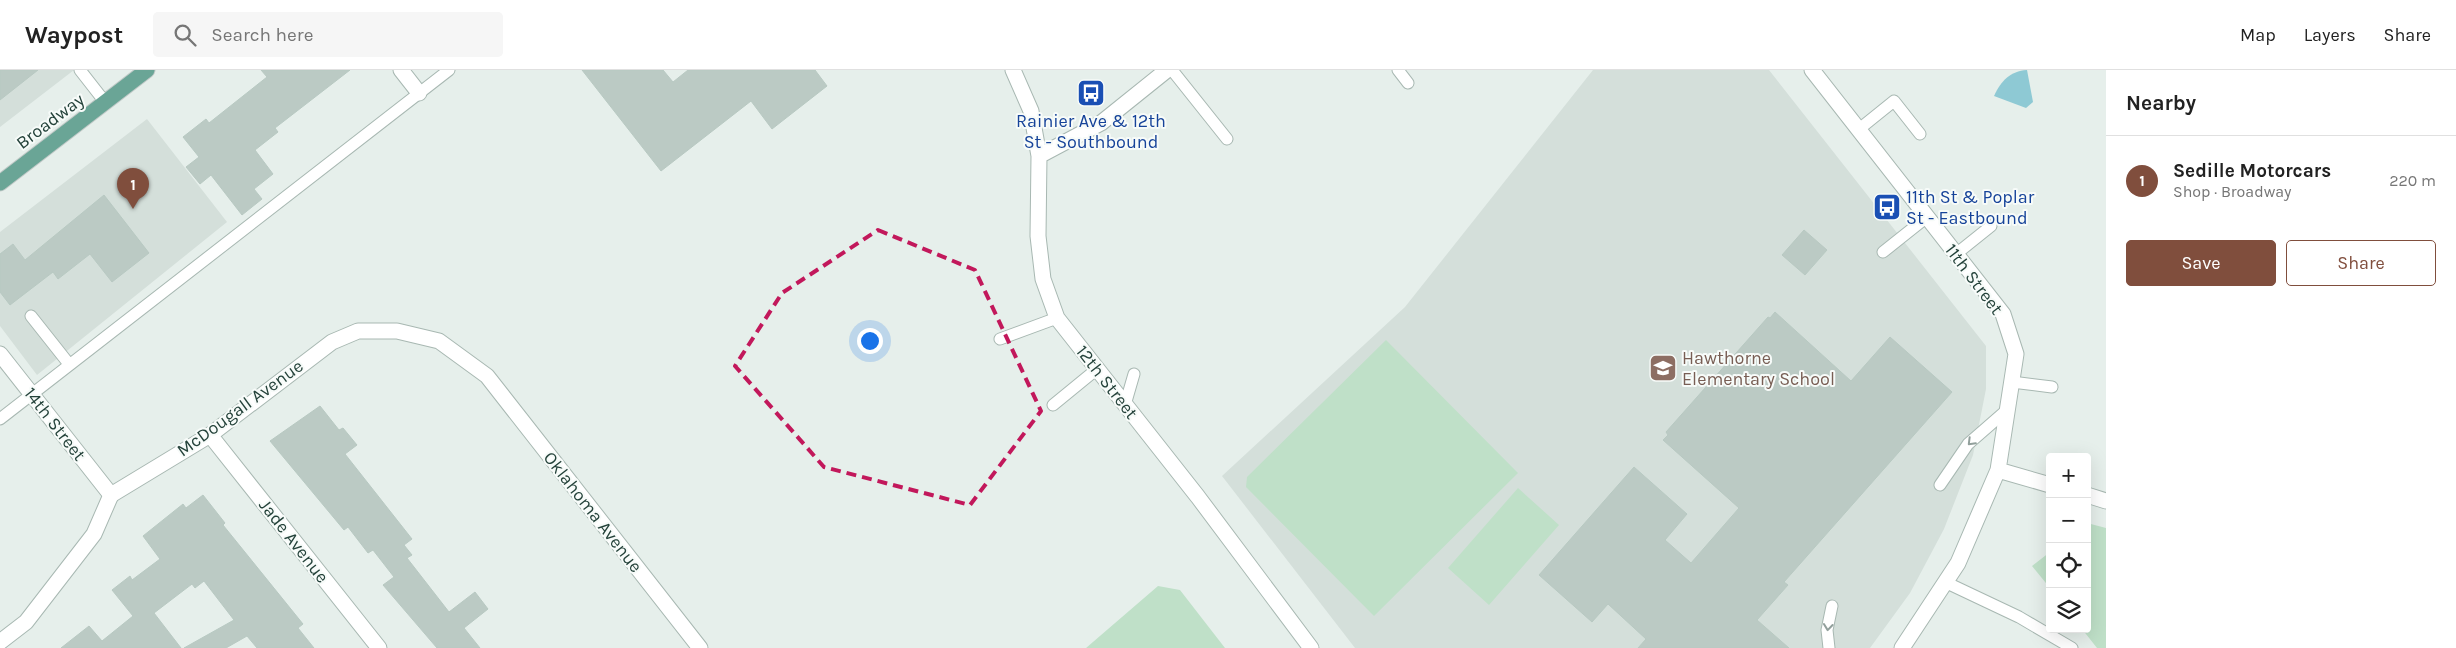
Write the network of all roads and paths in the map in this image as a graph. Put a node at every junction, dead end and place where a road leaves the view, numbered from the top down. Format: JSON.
{"nodes":[{"id":1,"x":80,"y":70,"type":"edge"},
{"id":2,"x":147,"y":70,"type":"edge"},
{"id":3,"x":401,"y":70,"type":"edge"},
{"id":4,"x":449,"y":70,"type":"edge"},
{"id":5,"x":1013,"y":70,"type":"edge"},
{"id":6,"x":1167,"y":70,"type":"edge"},
{"id":7,"x":1172,"y":70,"type":"edge"},
{"id":8,"x":1398,"y":70,"type":"edge"},
{"id":9,"x":1812,"y":70,"type":"edge"},
{"id":10,"x":1408,"y":84,"type":"dead end"},
{"id":11,"x":420,"y":94,"type":"junction"},
{"id":12,"x":106,"y":102,"type":"junction"},
{"id":13,"x":1858,"y":130,"type":"junction"},
{"id":14,"x":1920,"y":134,"type":"dead end"},
{"id":15,"x":1227,"y":139,"type":"dead end"},
{"id":16,"x":1039,"y":156,"type":"junction"},
{"id":17,"x":0,"y":183,"type":"edge"},
{"id":18,"x":1927,"y":217,"type":"junction"},
{"id":19,"x":1991,"y":226,"type":"dead end"},
{"id":20,"x":1883,"y":252,"type":"dead end"},
{"id":21,"x":1956,"y":254,"type":"junction"},
{"id":22,"x":30,"y":316,"type":"dead end"},
{"id":23,"x":1057,"y":318,"type":"junction"},
{"id":24,"x":1000,"y":339,"type":"dead end"},
{"id":25,"x":1,"y":358,"type":"edge"},
{"id":26,"x":69,"y":364,"type":"junction"},
{"id":27,"x":1097,"y":369,"type":"junction"},
{"id":28,"x":1134,"y":374,"type":"dead end"},
{"id":29,"x":487,"y":376,"type":"joint"},
{"id":30,"x":2012,"y":382,"type":"junction"},
{"id":31,"x":2052,"y":387,"type":"dead end"},
{"id":32,"x":32,"y":394,"type":"junction"},
{"id":33,"x":1053,"y":405,"type":"dead end"},
{"id":34,"x":1125,"y":405,"type":"junction"},
{"id":35,"x":2008,"y":410,"type":"junction"},
{"id":36,"x":0,"y":419,"type":"edge"},
{"id":37,"x":210,"y":435,"type":"junction"},
{"id":38,"x":1998,"y":470,"type":"junction"},
{"id":39,"x":2046,"y":484,"type":"edge"},
{"id":40,"x":1940,"y":485,"type":"dead end"},
{"id":41,"x":111,"y":495,"type":"junction"},
{"id":42,"x":2091,"y":497,"type":"edge"},
{"id":43,"x":2106,"y":501,"type":"edge"},
{"id":44,"x":1945,"y":582,"type":"junction"},
{"id":45,"x":1832,"y":606,"type":"dead end"},
{"id":46,"x":0,"y":642,"type":"edge"},
{"id":47,"x":379,"y":648,"type":"edge"},
{"id":48,"x":700,"y":648,"type":"edge"},
{"id":49,"x":1311,"y":648,"type":"edge"},
{"id":50,"x":1829,"y":648,"type":"edge"},
{"id":51,"x":1902,"y":648,"type":"edge"},
{"id":52,"x":2072,"y":648,"type":"edge"}],
"edges":[{"from":1,"to":12,"type":"lane"},
{"from":2,"to":12,"type":"main road","name":"Broadway"},
{"from":3,"to":11,"type":"street"},
{"from":4,"to":11,"type":"lane"},
{"from":5,"to":16,"type":"street","name":"12th Street"},
{"from":6,"to":16,"type":"street"},
{"from":7,"to":15,"type":"lane"},
{"from":8,"to":10,"type":"lane"},
{"from":9,"to":13,"type":"street","name":"11th Street"},
{"from":11,"to":26,"type":"lane"},
{"from":12,"to":17,"type":"main road","name":"Broadway"},
{"from":13,"to":14,"type":"lane"},
{"from":13,"to":18,"type":"street","name":"11th Street"},
{"from":16,"to":23,"type":"street","name":"12th Street"},
{"from":18,"to":20,"type":"lane"},
{"from":18,"to":21,"type":"street","name":"11th Street"},
{"from":19,"to":21,"type":"lane"},
{"from":21,"to":30,"type":"street","name":"11th Street"},
{"from":22,"to":26,"type":"lane"},
{"from":23,"to":24,"type":"lane"},
{"from":23,"to":27,"type":"street","name":"12th Street"},
{"from":25,"to":32,"type":"street","name":"14th Street"},
{"from":26,"to":32,"type":"lane"},
{"from":27,"to":33,"type":"lane"},
{"from":27,"to":34,"type":"street","name":"12th Street"},
{"from":28,"to":34,"type":"lane"},
{"from":29,"to":37,"type":"street","name":"McDougall Avenue"},
{"from":29,"to":48,"type":"street","name":"Oklahoma Avenue"},
{"from":30,"to":31,"type":"lane"},
{"from":30,"to":35,"type":"street","name":"11th Street"},
{"from":32,"to":36,"type":"lane"},
{"from":32,"to":41,"type":"street","name":"14th Street"},
{"from":34,"to":49,"type":"street","name":"12th Street"},
{"from":35,"to":38,"type":"street","name":"11th Street"},
{"from":35,"to":40,"type":"lane","one_way":true},
{"from":37,"to":41,"type":"street","name":"McDougall Avenue"},
{"from":37,"to":47,"type":"street","name":"Jade Avenue"},
{"from":38,"to":39,"type":"street"},
{"from":38,"to":44,"type":"street","name":"11th Street"},
{"from":41,"to":46,"type":"street"},
{"from":42,"to":43,"type":"street"},
{"from":44,"to":51,"type":"street","name":"11th Street"},
{"from":44,"to":52,"type":"lane"},
{"from":45,"to":50,"type":"lane","one_way":true}]}
